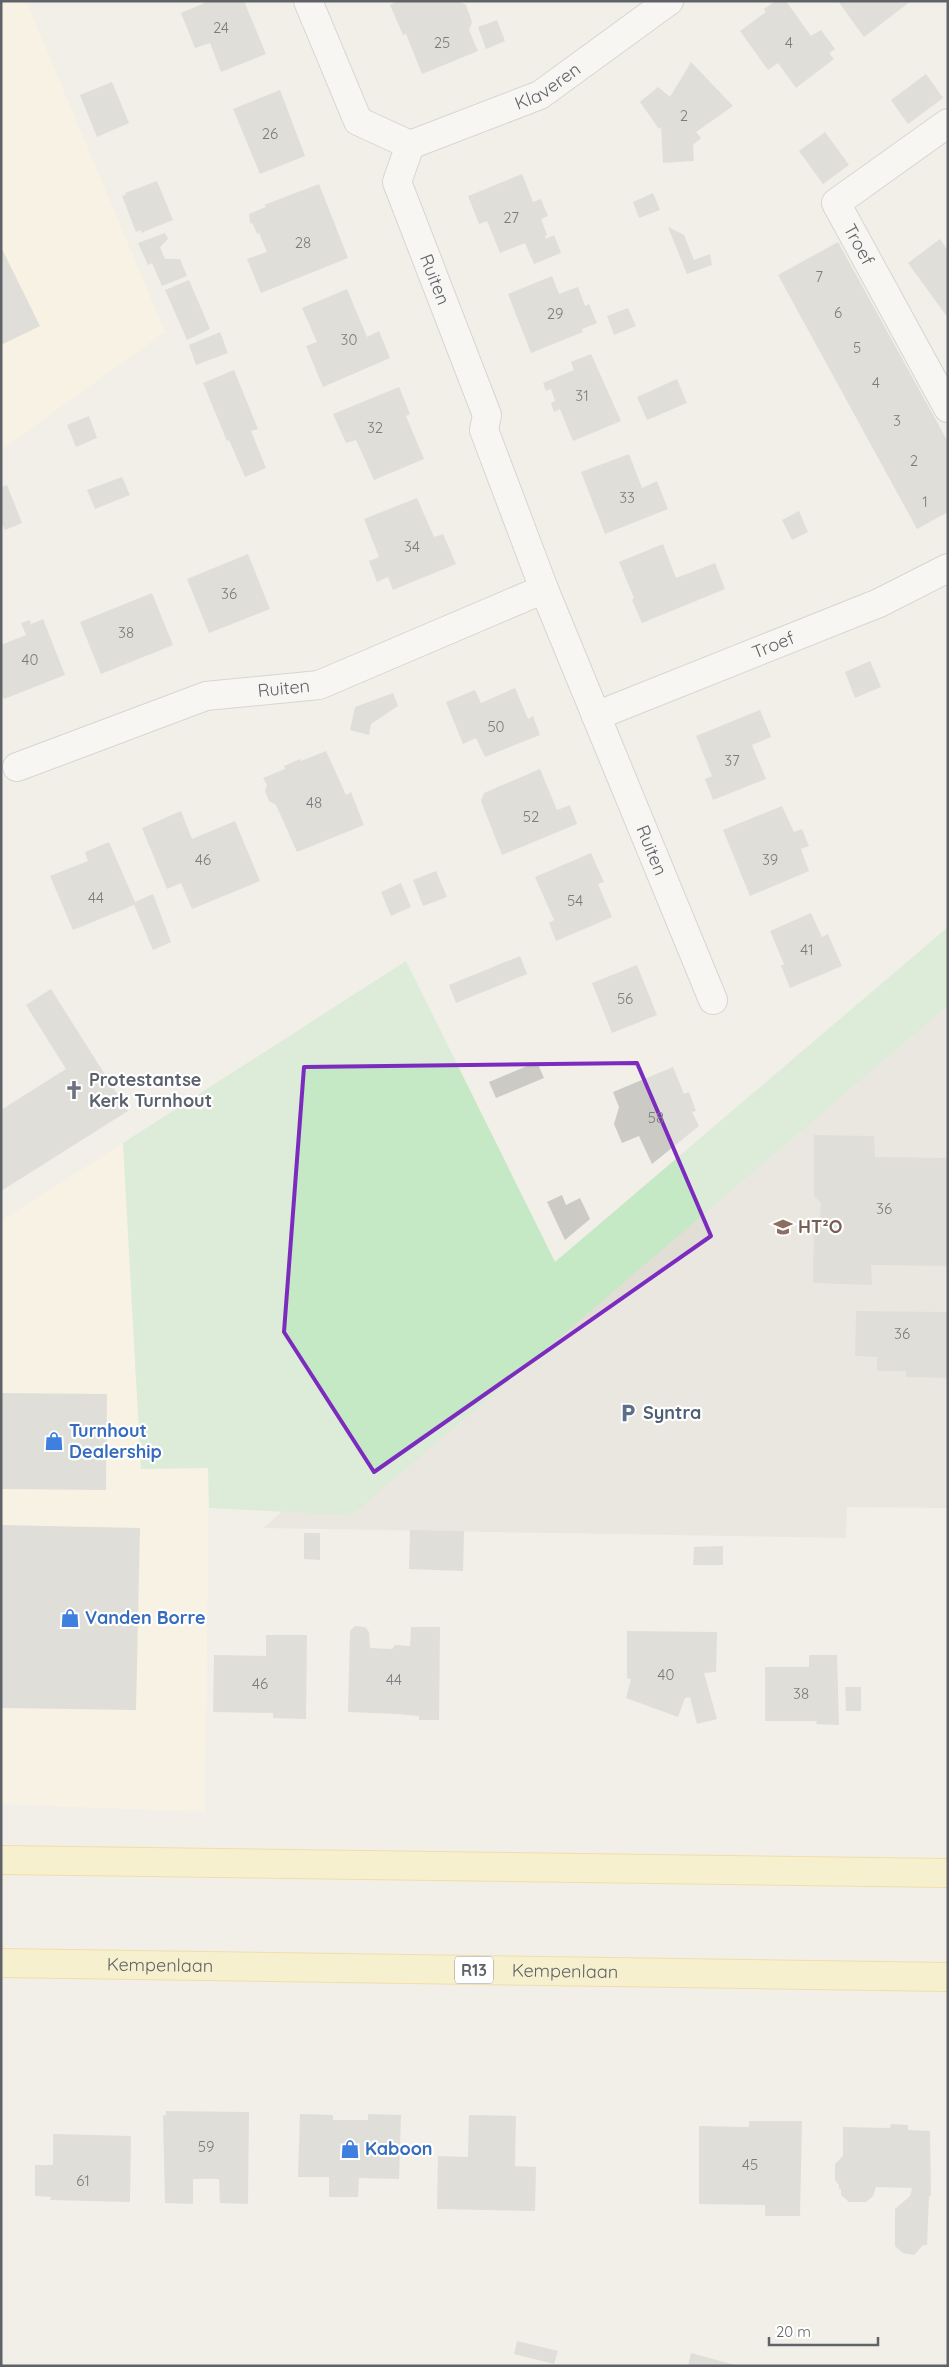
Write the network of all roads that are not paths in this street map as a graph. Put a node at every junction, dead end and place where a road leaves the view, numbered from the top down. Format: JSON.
{"nodes":[{"id":1,"x":308,"y":1,"type":"edge"},
{"id":2,"x":669,"y":1,"type":"edge"},
{"id":3,"x":948,"y":123,"type":"edge"},
{"id":4,"x":410,"y":145,"type":"junction"},
{"id":5,"x":948,"y":408,"type":"edge"},
{"id":6,"x":948,"y":568,"type":"edge"},
{"id":7,"x":544,"y":589,"type":"junction"},
{"id":8,"x":596,"y":716,"type":"junction"},
{"id":9,"x":17,"y":767,"type":"dead end"},
{"id":10,"x":713,"y":1000,"type":"dead end"},
{"id":11,"x":1,"y":1860,"type":"edge"},
{"id":12,"x":948,"y":1873,"type":"edge"},
{"id":13,"x":1,"y":1963,"type":"edge"},
{"id":14,"x":948,"y":1977,"type":"edge"}],
"edges":[{"from":1,"to":4,"type":"street"},
{"from":2,"to":4,"type":"street","name":"Klaveren"},
{"from":3,"to":5,"type":"street","name":"Troef"},
{"from":4,"to":7,"type":"street","name":"Ruiten"},
{"from":6,"to":8,"type":"street","name":"Troef"},
{"from":7,"to":8,"type":"street","name":"Ruiten"},
{"from":7,"to":9,"type":"street","name":"Ruiten"},
{"from":8,"to":10,"type":"street","name":"Ruiten"},
{"from":11,"to":12,"type":"main road"},
{"from":13,"to":14,"type":"main road","name":"Kempenlaan","number":"R13"}]}
